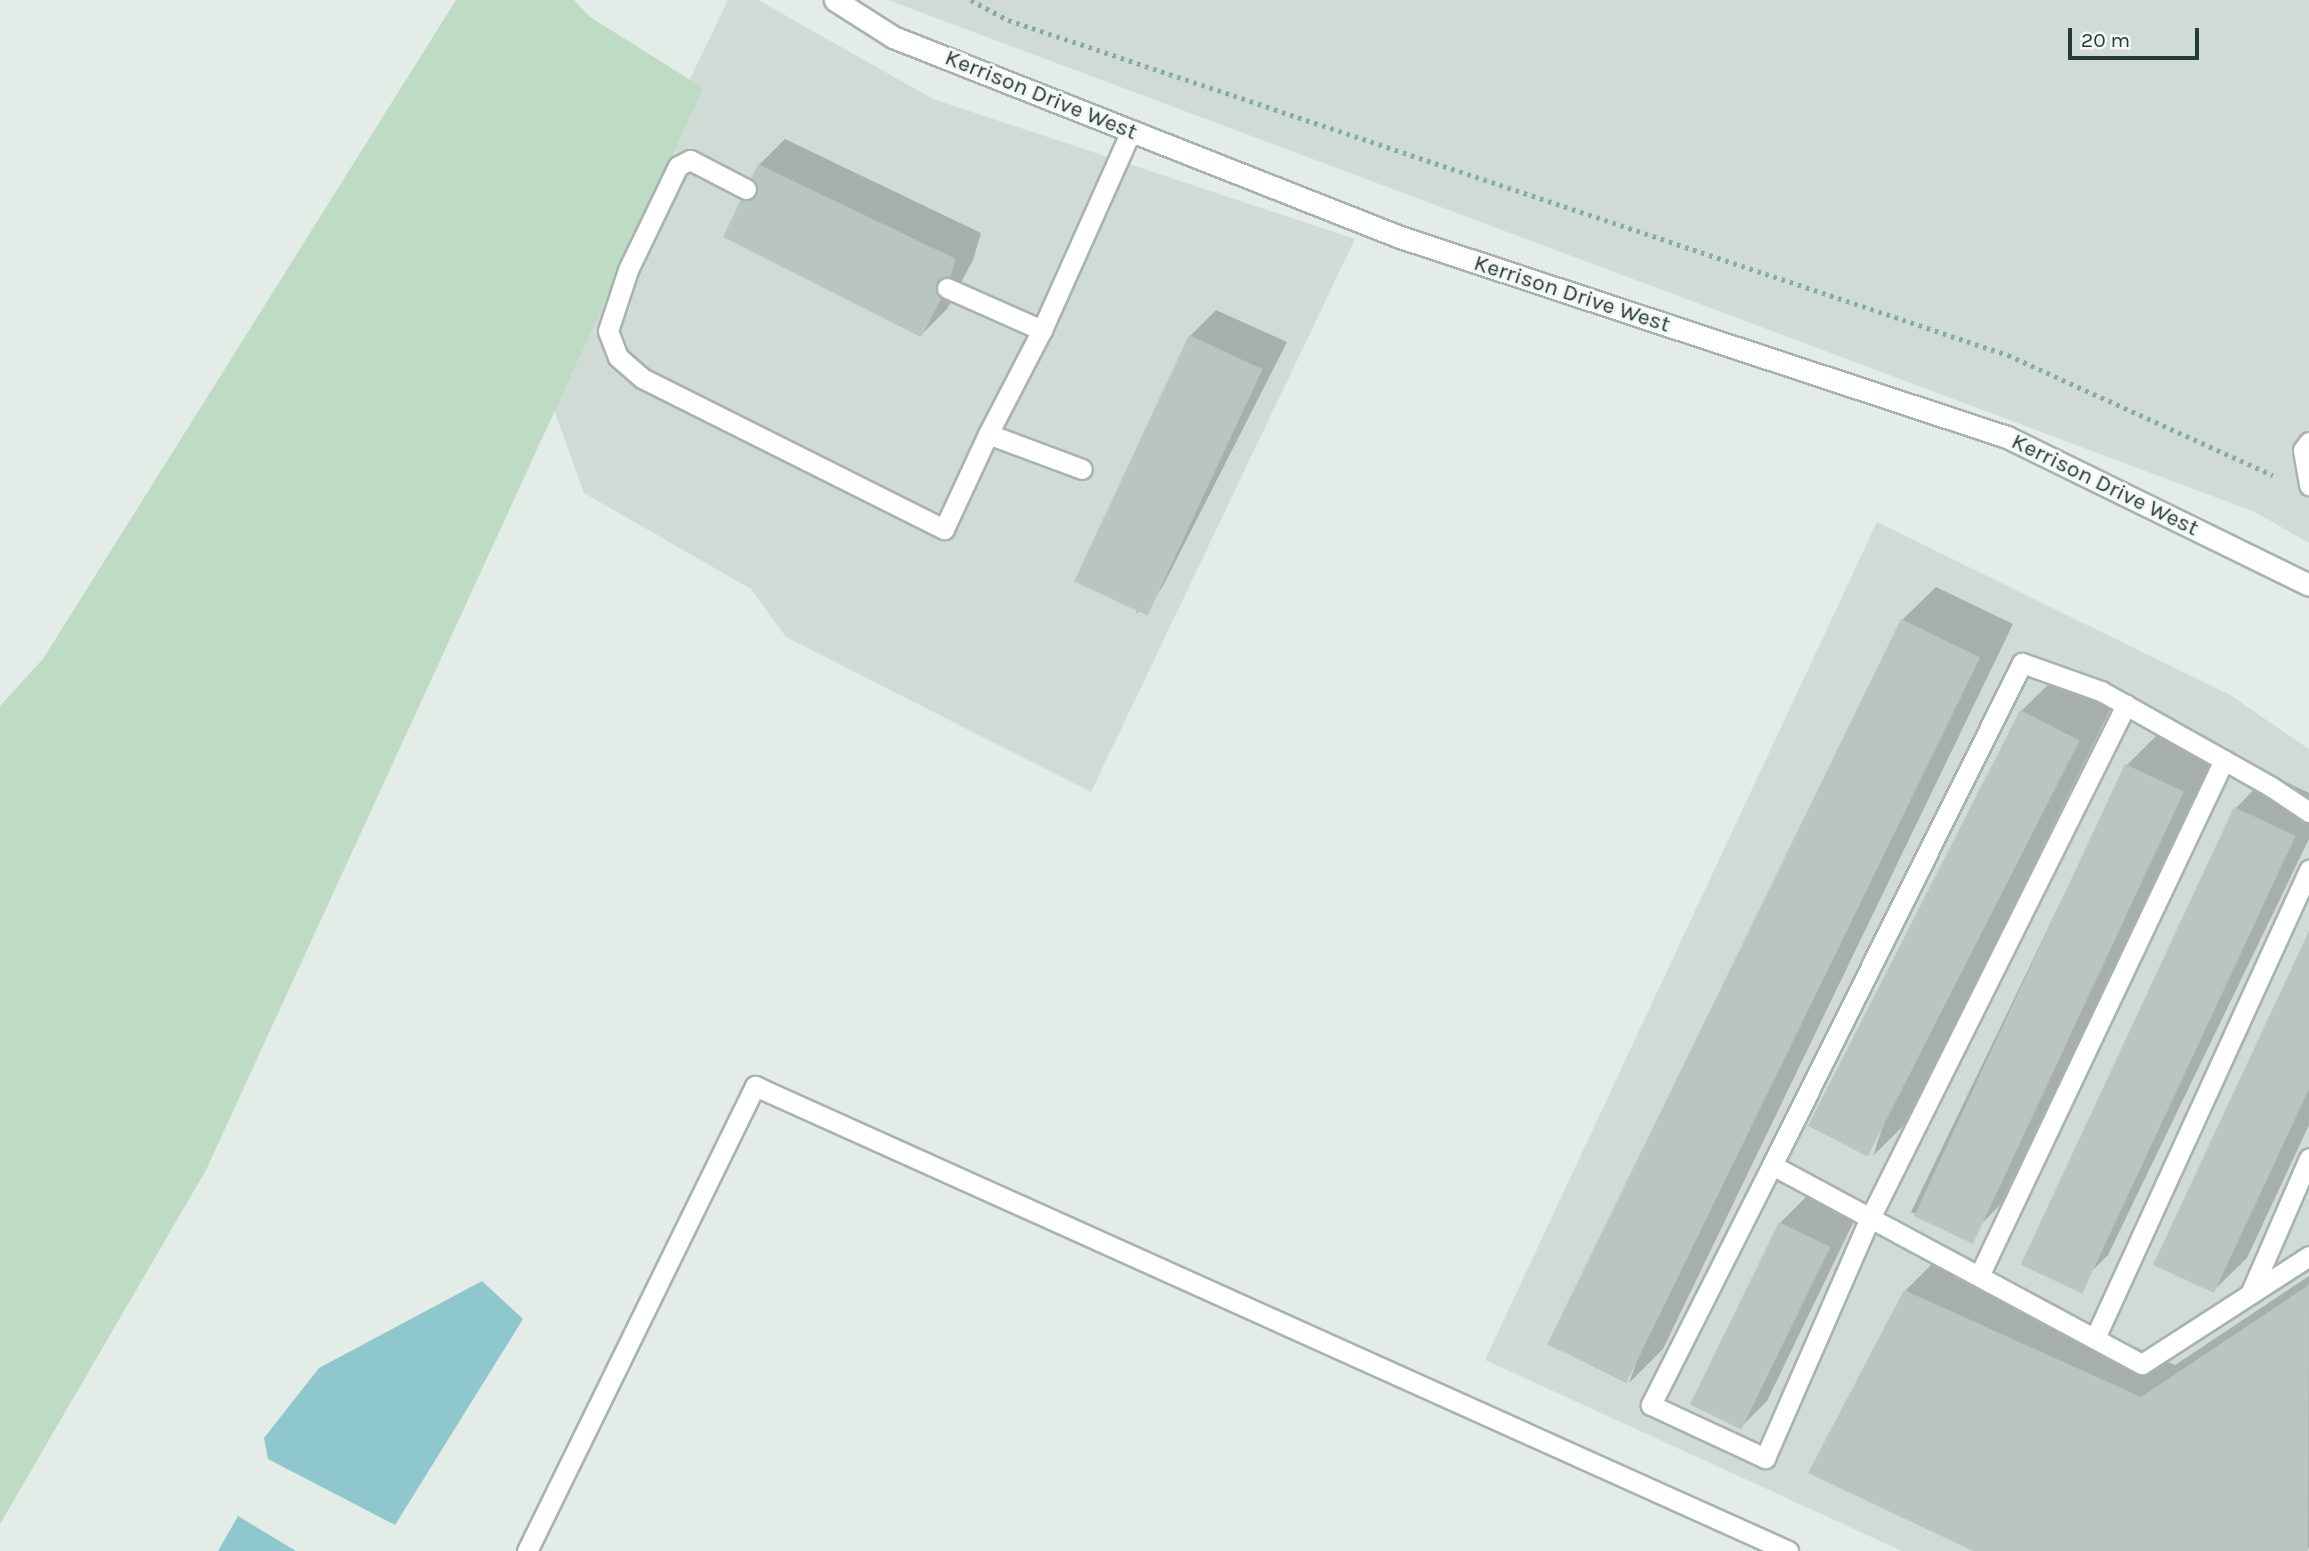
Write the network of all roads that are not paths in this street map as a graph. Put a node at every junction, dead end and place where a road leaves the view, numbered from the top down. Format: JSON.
{"nodes":[{"id":1,"x":835,"y":0,"type":"edge"},
{"id":2,"x":1131,"y":131,"type":"junction"},
{"id":3,"x":746,"y":189,"type":"dead end"},
{"id":4,"x":947,"y":288,"type":"dead end"},
{"id":5,"x":1042,"y":330,"type":"junction"},
{"id":6,"x":988,"y":434,"type":"junction"},
{"id":7,"x":2309,"y":442,"type":"edge"},
{"id":8,"x":1082,"y":469,"type":"dead end"},
{"id":9,"x":2309,"y":485,"type":"edge"},
{"id":10,"x":2309,"y":585,"type":"edge"},
{"id":11,"x":2126,"y":705,"type":"junction"},
{"id":12,"x":2224,"y":760,"type":"junction"},
{"id":13,"x":2309,"y":812,"type":"edge"},
{"id":14,"x":2309,"y":870,"type":"edge"},
{"id":15,"x":2309,"y":1158,"type":"edge"},
{"id":16,"x":1772,"y":1165,"type":"junction"},
{"id":17,"x":1869,"y":1220,"type":"junction"},
{"id":18,"x":2309,"y":1256,"type":"edge"},
{"id":19,"x":1979,"y":1276,"type":"junction"},
{"id":20,"x":2250,"y":1294,"type":"junction"},
{"id":21,"x":2095,"y":1338,"type":"junction"},
{"id":22,"x":527,"y":1551,"type":"edge"},
{"id":23,"x":1788,"y":1551,"type":"edge"}],
"edges":[{"from":1,"to":2,"type":"street","name":"Kerrison Drive West"},
{"from":2,"to":5,"type":"lane"},
{"from":2,"to":10,"type":"street","name":"Kerrison Drive West"},
{"from":3,"to":6,"type":"lane"},
{"from":4,"to":5,"type":"lane"},
{"from":5,"to":6,"type":"lane"},
{"from":6,"to":8,"type":"lane"},
{"from":7,"to":9,"type":"lane"},
{"from":11,"to":12,"type":"lane"},
{"from":11,"to":16,"type":"lane"},
{"from":11,"to":17,"type":"lane"},
{"from":12,"to":13,"type":"lane"},
{"from":12,"to":19,"type":"lane"},
{"from":14,"to":21,"type":"lane"},
{"from":15,"to":20,"type":"lane"},
{"from":16,"to":17,"type":"lane"},
{"from":16,"to":17,"type":"lane"},
{"from":17,"to":19,"type":"lane"},
{"from":18,"to":20,"type":"lane"},
{"from":19,"to":21,"type":"lane"},
{"from":20,"to":21,"type":"lane"},
{"from":22,"to":23,"type":"lane"}]}
